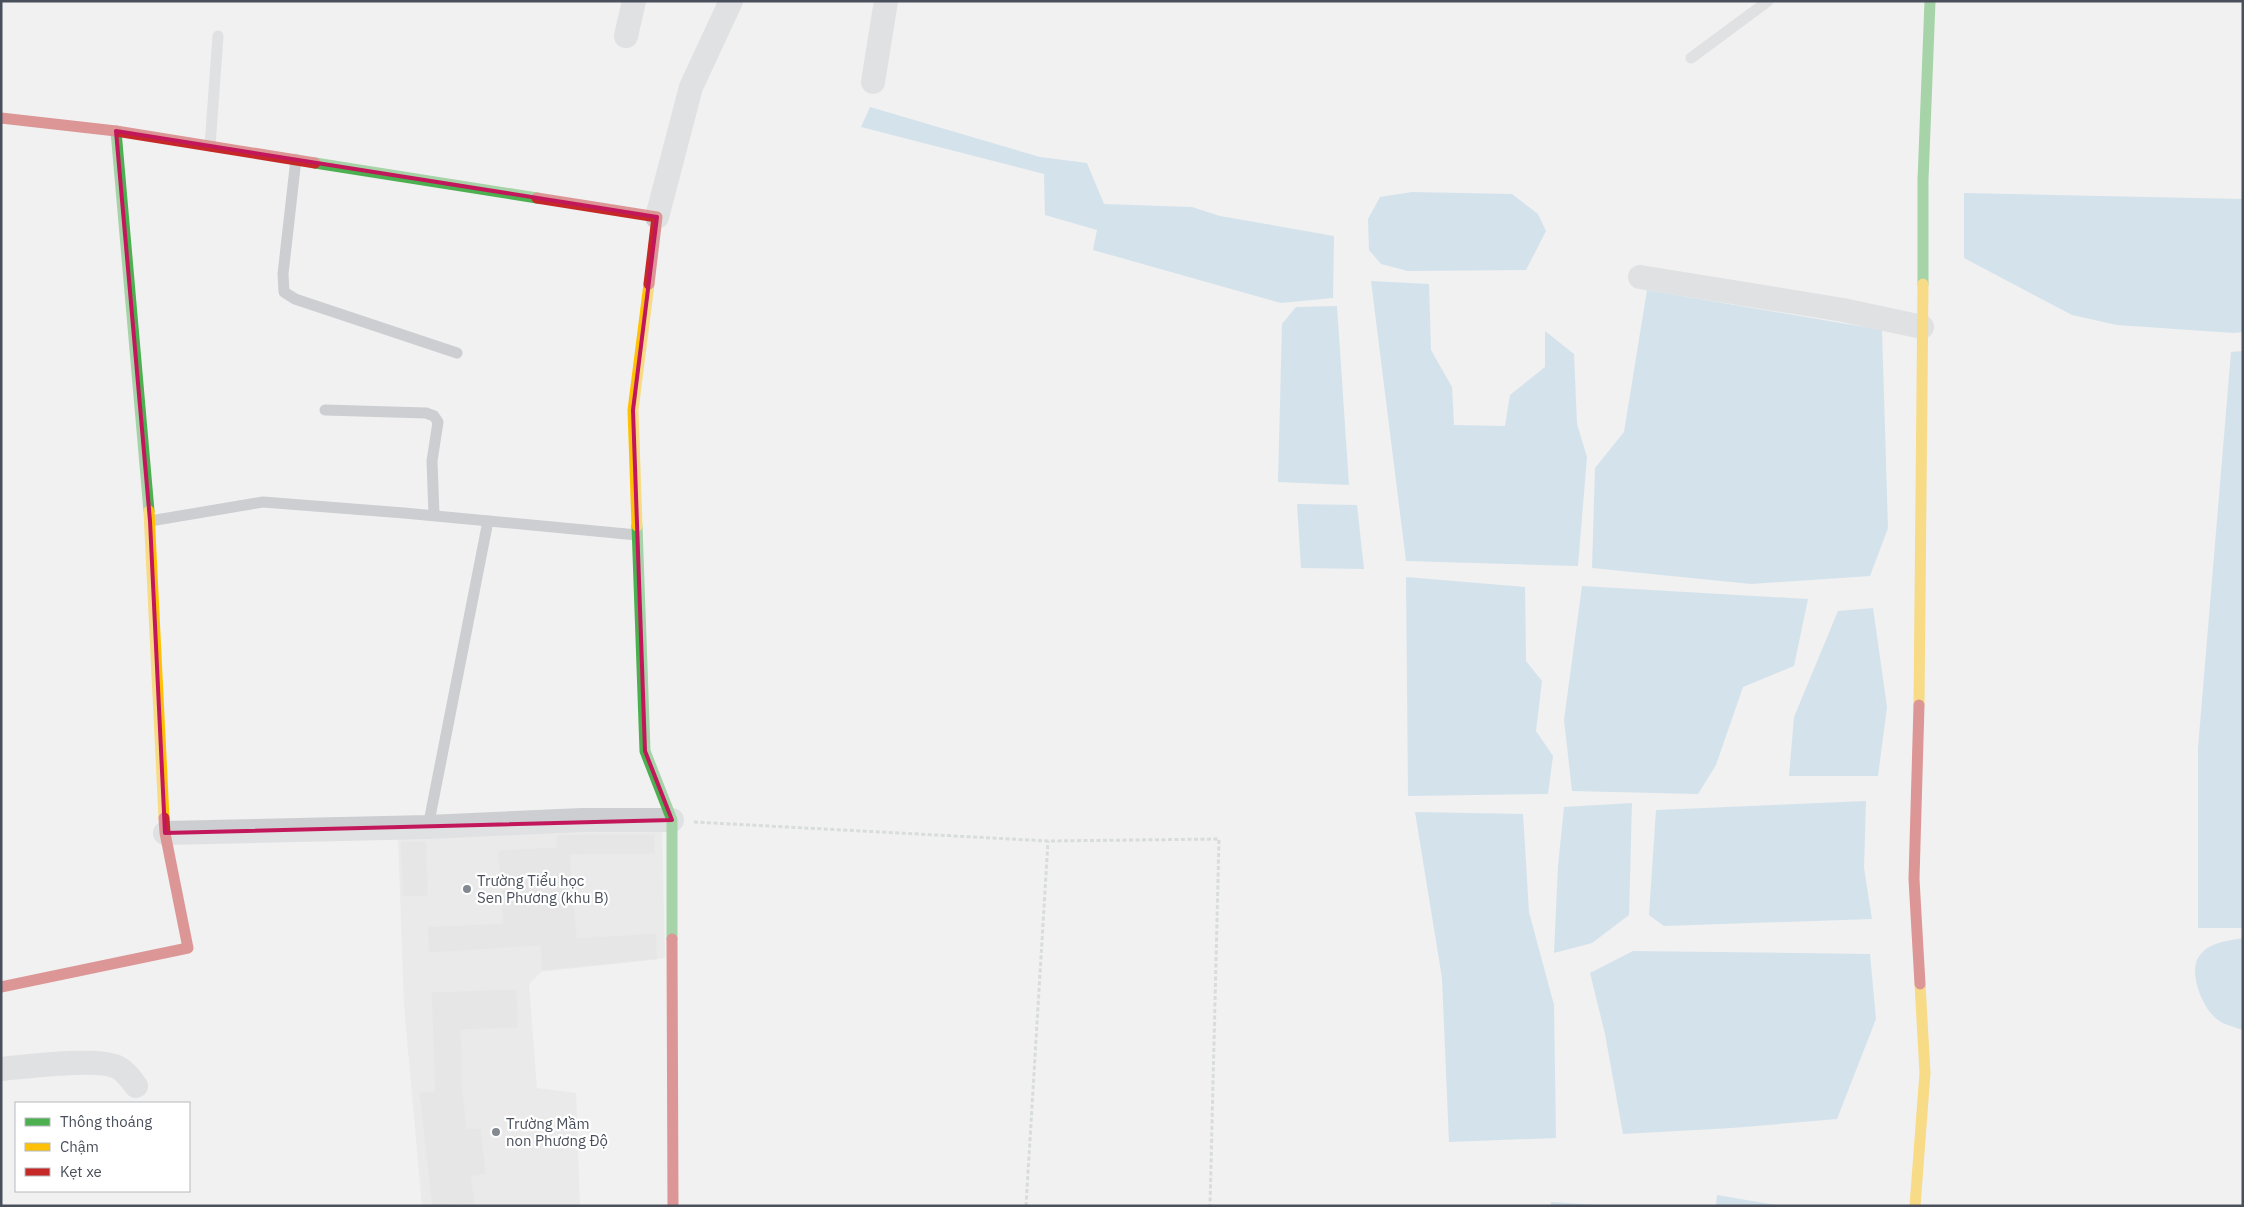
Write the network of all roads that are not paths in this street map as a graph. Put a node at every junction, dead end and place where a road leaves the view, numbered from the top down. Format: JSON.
{"nodes":[{"id":1,"x":634,"y":1,"type":"edge"},
{"id":2,"x":731,"y":1,"type":"edge"},
{"id":3,"x":886,"y":1,"type":"edge"},
{"id":4,"x":1768,"y":1,"type":"edge"},
{"id":5,"x":1930,"y":1,"type":"edge"},
{"id":6,"x":218,"y":36,"type":"dead end"},
{"id":7,"x":626,"y":36,"type":"dead end"},
{"id":8,"x":1691,"y":58,"type":"dead end"},
{"id":9,"x":873,"y":82,"type":"dead end"},
{"id":10,"x":1,"y":118,"type":"edge"},
{"id":11,"x":116,"y":131,"type":"junction"},
{"id":12,"x":210,"y":146,"type":"junction"},
{"id":13,"x":296,"y":159,"type":"junction"},
{"id":14,"x":657,"y":217,"type":"junction"},
{"id":15,"x":1640,"y":277,"type":"dead end"},
{"id":16,"x":1922,"y":327,"type":"junction"},
{"id":17,"x":457,"y":353,"type":"dead end"},
{"id":18,"x":325,"y":410,"type":"dead end"},
{"id":19,"x":434,"y":516,"type":"junction"},
{"id":20,"x":150,"y":521,"type":"junction"},
{"id":21,"x":488,"y":521,"type":"junction"},
{"id":22,"x":637,"y":535,"type":"junction"},
{"id":23,"x":672,"y":820,"type":"junction"},
{"id":24,"x":428,"y":827,"type":"junction"},
{"id":25,"x":166,"y":833,"type":"junction"},
{"id":26,"x":1,"y":987,"type":"edge"},
{"id":27,"x":1,"y":1069,"type":"edge"},
{"id":28,"x":136,"y":1086,"type":"dead end"},
{"id":29,"x":673,"y":1206,"type":"edge"},
{"id":30,"x":1915,"y":1206,"type":"edge"}],
"edges":[{"from":1,"to":7,"type":"street"},
{"from":2,"to":14,"type":"street"},
{"from":3,"to":9,"type":"street"},
{"from":4,"to":8,"type":"lane"},
{"from":5,"to":16,"type":"street"},
{"from":6,"to":12,"type":"lane"},
{"from":10,"to":11,"type":"street"},
{"from":11,"to":12,"type":"street"},
{"from":11,"to":20,"type":"street"},
{"from":12,"to":13,"type":"street"},
{"from":13,"to":14,"type":"street"},
{"from":13,"to":17,"type":"lane"},
{"from":14,"to":22,"type":"street"},
{"from":15,"to":16,"type":"street"},
{"from":16,"to":30,"type":"street"},
{"from":18,"to":19,"type":"lane"},
{"from":19,"to":20,"type":"lane"},
{"from":19,"to":21,"type":"lane"},
{"from":20,"to":25,"type":"street"},
{"from":21,"to":22,"type":"lane"},
{"from":21,"to":24,"type":"lane"},
{"from":22,"to":23,"type":"street"},
{"from":23,"to":24,"type":"street"},
{"from":23,"to":29,"type":"street"},
{"from":24,"to":25,"type":"street"},
{"from":25,"to":26,"type":"street"},
{"from":27,"to":28,"type":"street"}]}
